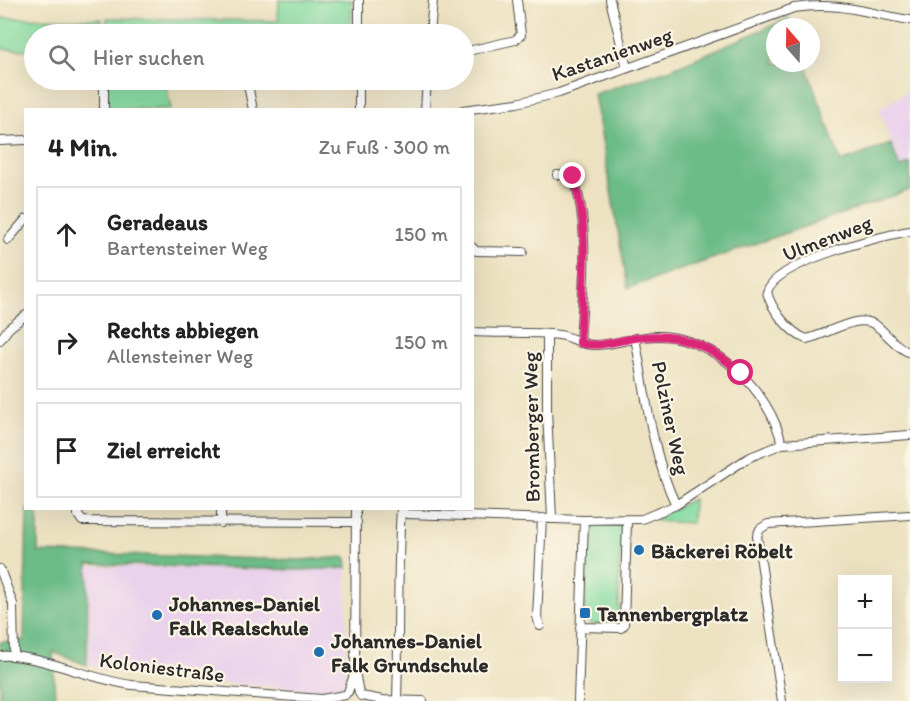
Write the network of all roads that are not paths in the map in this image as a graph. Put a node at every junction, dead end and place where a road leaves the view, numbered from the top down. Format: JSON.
{"nodes":[{"id":1,"x":359,"y":0,"type":"edge"},
{"id":2,"x":433,"y":0,"type":"edge"},
{"id":3,"x":517,"y":0,"type":"edge"},
{"id":4,"x":610,"y":0,"type":"edge"},
{"id":5,"x":792,"y":4,"type":"edge"},
{"id":6,"x":910,"y":21,"type":"edge"},
{"id":7,"x":359,"y":24,"type":"edge"},
{"id":8,"x":431,"y":24,"type":"edge"},
{"id":9,"x":474,"y":50,"type":"edge"},
{"id":10,"x":627,"y":68,"type":"junction"},
{"id":11,"x":104,"y":90,"type":"edge"},
{"id":12,"x":249,"y":90,"type":"edge"},
{"id":13,"x":359,"y":90,"type":"edge"},
{"id":14,"x":426,"y":90,"type":"edge"},
{"id":15,"x":104,"y":108,"type":"edge"},
{"id":16,"x":253,"y":108,"type":"edge"},
{"id":17,"x":359,"y":108,"type":"edge"},
{"id":18,"x":424,"y":108,"type":"edge"},
{"id":19,"x":474,"y":108,"type":"edge"},
{"id":20,"x":24,"y":140,"type":"edge"},
{"id":21,"x":0,"y":141,"type":"edge"},
{"id":22,"x":557,"y":175,"type":"dead end"},
{"id":23,"x":24,"y":221,"type":"edge"},
{"id":24,"x":910,"y":231,"type":"edge"},
{"id":25,"x":8,"y":240,"type":"dead end"},
{"id":26,"x":474,"y":250,"type":"edge"},
{"id":27,"x":523,"y":252,"type":"dead end"},
{"id":28,"x":24,"y":317,"type":"edge"},
{"id":29,"x":474,"y":332,"type":"edge"},
{"id":30,"x":547,"y":335,"type":"junction"},
{"id":31,"x":635,"y":338,"type":"junction"},
{"id":32,"x":0,"y":340,"type":"edge"},
{"id":33,"x":580,"y":343,"type":"junction"},
{"id":34,"x":910,"y":352,"type":"edge"},
{"id":35,"x":910,"y":435,"type":"edge"},
{"id":36,"x":782,"y":444,"type":"junction"},
{"id":37,"x":676,"y":505,"type":"junction"},
{"id":38,"x":78,"y":510,"type":"edge"},
{"id":39,"x":221,"y":510,"type":"edge"},
{"id":40,"x":356,"y":510,"type":"edge"},
{"id":41,"x":401,"y":510,"type":"edge"},
{"id":42,"x":910,"y":515,"type":"edge"},
{"id":43,"x":542,"y":518,"type":"junction"},
{"id":44,"x":552,"y":518,"type":"junction"},
{"id":45,"x":584,"y":520,"type":"junction"},
{"id":46,"x":627,"y":520,"type":"junction"},
{"id":47,"x":357,"y":522,"type":"junction"},
{"id":48,"x":221,"y":523,"type":"junction"},
{"id":49,"x":0,"y":569,"type":"edge"},
{"id":50,"x":540,"y":626,"type":"dead end"},
{"id":51,"x":580,"y":627,"type":"junction"},
{"id":52,"x":0,"y":656,"type":"edge"},
{"id":53,"x":14,"y":656,"type":"junction"},
{"id":54,"x":355,"y":672,"type":"junction"},
{"id":55,"x":345,"y":696,"type":"edge"},
{"id":56,"x":361,"y":696,"type":"edge"},
{"id":57,"x":324,"y":700,"type":"edge"},
{"id":58,"x":397,"y":700,"type":"edge"},
{"id":59,"x":382,"y":701,"type":"edge"},
{"id":60,"x":423,"y":701,"type":"edge"},
{"id":61,"x":578,"y":701,"type":"edge"},
{"id":62,"x":782,"y":701,"type":"edge"}],
"edges":[{"from":1,"to":7,"type":"street"},
{"from":2,"to":8,"type":"street"},
{"from":3,"to":9,"type":"street"},
{"from":4,"to":10,"type":"street"},
{"from":5,"to":6,"type":"street","name":"Kastanienweg"},
{"from":5,"to":10,"type":"street","name":"Kastanienweg"},
{"from":10,"to":19,"type":"street","name":"Kastanienweg"},
{"from":11,"to":15,"type":"street"},
{"from":12,"to":16,"type":"street"},
{"from":13,"to":17,"type":"street"},
{"from":14,"to":18,"type":"street"},
{"from":20,"to":21,"type":"street"},
{"from":22,"to":33,"type":"street"},
{"from":23,"to":25,"type":"street"},
{"from":24,"to":34,"type":"street","name":"Ulmenweg"},
{"from":26,"to":27,"type":"street"},
{"from":28,"to":32,"type":"street"},
{"from":29,"to":30,"type":"street"},
{"from":30,"to":33,"type":"street"},
{"from":30,"to":44,"type":"street","name":"Bromberger Weg"},
{"from":31,"to":33,"type":"street"},
{"from":31,"to":36,"type":"street"},
{"from":31,"to":37,"type":"street","name":"Polziner Weg"},
{"from":35,"to":36,"type":"street"},
{"from":36,"to":37,"type":"street"},
{"from":37,"to":46,"type":"street"},
{"from":38,"to":48,"type":"street"},
{"from":39,"to":48,"type":"street"},
{"from":40,"to":47,"type":"street"},
{"from":41,"to":43,"type":"street"},
{"from":41,"to":58,"type":"street"},
{"from":42,"to":62,"type":"street"},
{"from":43,"to":44,"type":"street"},
{"from":43,"to":50,"type":"street"},
{"from":44,"to":45,"type":"street"},
{"from":45,"to":46,"type":"street"},
{"from":45,"to":51,"type":"street"},
{"from":46,"to":51,"type":"street"},
{"from":47,"to":48,"type":"street"},
{"from":47,"to":54,"type":"street"},
{"from":49,"to":53,"type":"street"},
{"from":51,"to":61,"type":"street"},
{"from":52,"to":53,"type":"street","name":"Koloniestraße"},
{"from":53,"to":57,"type":"street","name":"Koloniestraße"},
{"from":54,"to":55,"type":"street"},
{"from":54,"to":56,"type":"street"},
{"from":55,"to":56,"type":"street","name":"Koloniestraße"},
{"from":55,"to":57,"type":"street","name":"Koloniestraße"},
{"from":56,"to":59,"type":"street"},
{"from":58,"to":59,"type":"street"},
{"from":58,"to":60,"type":"street"}]}
